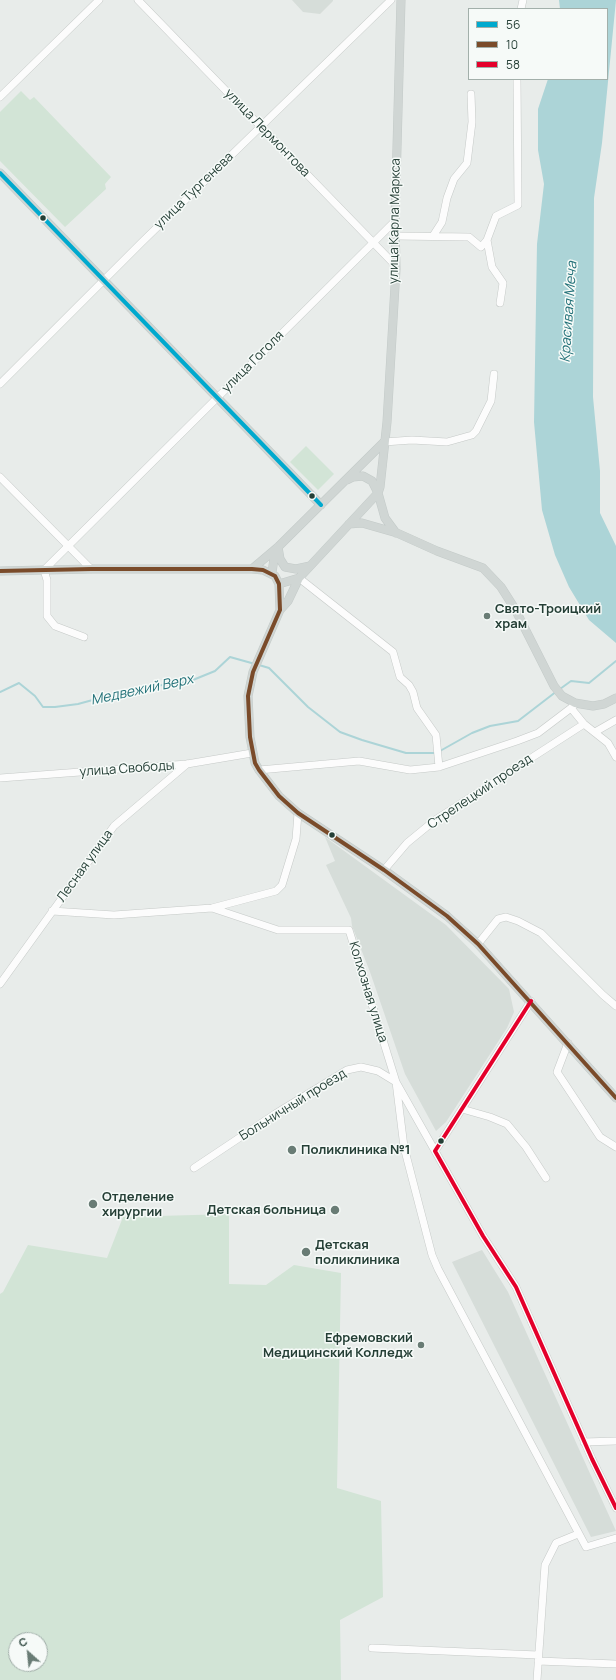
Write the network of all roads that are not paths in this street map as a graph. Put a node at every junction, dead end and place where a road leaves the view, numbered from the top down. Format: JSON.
{"nodes":[{"id":1,"x":99,"y":0,"type":"edge"},
{"id":2,"x":138,"y":0,"type":"edge"},
{"id":3,"x":391,"y":0,"type":"edge"},
{"id":4,"x":401,"y":0,"type":"edge"},
{"id":5,"x":517,"y":80,"type":"edge"},
{"id":6,"x":471,"y":94,"type":"dead end"},
{"id":7,"x":0,"y":97,"type":"edge"},
{"id":8,"x":260,"y":126,"type":"junction"},
{"id":9,"x":0,"y":173,"type":"edge"},
{"id":10,"x":394,"y":222,"type":"junction"},
{"id":11,"x":396,"y":236,"type":"junction"},
{"id":12,"x":433,"y":236,"type":"junction"},
{"id":13,"x":487,"y":240,"type":"junction"},
{"id":14,"x":373,"y":242,"type":"junction"},
{"id":15,"x":396,"y":265,"type":"junction"},
{"id":16,"x":103,"y":281,"type":"junction"},
{"id":17,"x":500,"y":303,"type":"dead end"},
{"id":18,"x":494,"y":374,"type":"dead end"},
{"id":19,"x":0,"y":384,"type":"edge"},
{"id":20,"x":217,"y":397,"type":"junction"},
{"id":21,"x":384,"y":442,"type":"junction"},
{"id":22,"x":0,"y":477,"type":"edge"},
{"id":23,"x":345,"y":481,"type":"junction"},
{"id":24,"x":378,"y":492,"type":"junction"},
{"id":25,"x":321,"y":505,"type":"junction"},
{"id":26,"x":349,"y":524,"type":"junction"},
{"id":27,"x":397,"y":533,"type":"junction"},
{"id":28,"x":68,"y":546,"type":"junction"},
{"id":29,"x":278,"y":547,"type":"junction"},
{"id":30,"x":310,"y":566,"type":"junction"},
{"id":31,"x":91,"y":569,"type":"junction"},
{"id":32,"x":252,"y":569,"type":"junction"},
{"id":33,"x":0,"y":570,"type":"edge"},
{"id":34,"x":44,"y":570,"type":"junction"},
{"id":35,"x":272,"y":574,"type":"junction"},
{"id":36,"x":299,"y":578,"type":"junction"},
{"id":37,"x":279,"y":584,"type":"junction"},
{"id":38,"x":280,"y":611,"type":"junction"},
{"id":39,"x":84,"y":637,"type":"dead end"},
{"id":40,"x":616,"y":698,"type":"edge"},
{"id":41,"x":573,"y":706,"type":"junction"},
{"id":42,"x":616,"y":720,"type":"edge"},
{"id":43,"x":584,"y":724,"type":"junction"},
{"id":44,"x":595,"y":732,"type":"junction"},
{"id":45,"x":252,"y":753,"type":"junction"},
{"id":46,"x":616,"y":757,"type":"edge"},
{"id":47,"x":187,"y":764,"type":"junction"},
{"id":48,"x":439,"y":767,"type":"junction"},
{"id":49,"x":259,"y":770,"type":"junction"},
{"id":50,"x":0,"y":778,"type":"edge"},
{"id":51,"x":298,"y":813,"type":"junction"},
{"id":52,"x":384,"y":870,"type":"junction"},
{"id":53,"x":212,"y":908,"type":"junction"},
{"id":54,"x":52,"y":911,"type":"junction"},
{"id":55,"x":478,"y":944,"type":"junction"},
{"id":56,"x":9,"y":971,"type":"junction"},
{"id":57,"x":0,"y":972,"type":"edge"},
{"id":58,"x":0,"y":984,"type":"edge"},
{"id":59,"x":531,"y":1001,"type":"junction"},
{"id":60,"x":616,"y":1006,"type":"edge"},
{"id":61,"x":568,"y":1043,"type":"junction"},
{"id":62,"x":396,"y":1082,"type":"junction"},
{"id":63,"x":616,"y":1098,"type":"edge"},
{"id":64,"x":462,"y":1109,"type":"junction"},
{"id":65,"x":616,"y":1147,"type":"edge"},
{"id":66,"x":435,"y":1151,"type":"junction"},
{"id":67,"x":194,"y":1168,"type":"dead end"},
{"id":68,"x":546,"y":1178,"type":"dead end"},
{"id":69,"x":616,"y":1441,"type":"edge"},
{"id":70,"x":584,"y":1442,"type":"junction"},
{"id":71,"x":616,"y":1508,"type":"edge"},
{"id":72,"x":578,"y":1534,"type":"junction"},
{"id":73,"x":616,"y":1538,"type":"edge"},
{"id":74,"x":372,"y":1648,"type":"dead end"},
{"id":75,"x":538,"y":1658,"type":"junction"},
{"id":76,"x":616,"y":1664,"type":"edge"},
{"id":77,"x":537,"y":1680,"type":"edge"}],
"edges":[{"from":1,"to":7,"type":"street"},
{"from":2,"to":8,"type":"street","name":"улица Лермонтова"},
{"from":3,"to":8,"type":"street","name":"улица Тургенева"},
{"from":4,"to":10,"type":"main road","name":"улица Карла Маркса"},
{"from":5,"to":13,"type":"street"},
{"from":6,"to":12,"type":"street"},
{"from":8,"to":14,"type":"street","name":"улица Лермонтова"},
{"from":8,"to":16,"type":"street","name":"улица Тургенева"},
{"from":9,"to":16,"type":"main road"},
{"from":10,"to":11,"type":"main road","name":"улица Карла Маркса"},
{"from":10,"to":14,"type":"street","name":"улица Гоголя"},
{"from":11,"to":12,"type":"street"},
{"from":11,"to":15,"type":"main road","name":"улица Карла Маркса"},
{"from":12,"to":13,"type":"street"},
{"from":13,"to":17,"type":"street"},
{"from":14,"to":15,"type":"street","name":"улица Лермонтова"},
{"from":14,"to":20,"type":"street","name":"улица Гоголя"},
{"from":15,"to":21,"type":"main road","name":"улица Карла Маркса"},
{"from":16,"to":19,"type":"street","name":"улица Тургенева"},
{"from":16,"to":20,"type":"main road"},
{"from":18,"to":21,"type":"street"},
{"from":20,"to":25,"type":"main road"},
{"from":20,"to":28,"type":"street","name":"улица Гоголя"},
{"from":21,"to":23,"type":"main road"},
{"from":21,"to":24,"type":"main road","name":"улица Карла Маркса"},
{"from":22,"to":28,"type":"street"},
{"from":23,"to":24,"type":"main road"},
{"from":23,"to":25,"type":"main road"},
{"from":24,"to":26,"type":"main road"},
{"from":24,"to":27,"type":"main road"},
{"from":25,"to":29,"type":"main road"},
{"from":26,"to":27,"type":"main road"},
{"from":26,"to":30,"type":"main road"},
{"from":27,"to":41,"type":"main road"},
{"from":28,"to":31,"type":"street"},
{"from":28,"to":34,"type":"street","name":"улица Гоголя"},
{"from":29,"to":30,"type":"main road"},
{"from":29,"to":32,"type":"main road"},
{"from":29,"to":35,"type":"main road"},
{"from":30,"to":36,"type":"main road"},
{"from":31,"to":32,"type":"main road"},
{"from":31,"to":34,"type":"main road"},
{"from":32,"to":35,"type":"main road"},
{"from":33,"to":34,"type":"main road"},
{"from":34,"to":39,"type":"street"},
{"from":35,"to":37,"type":"main road"},
{"from":36,"to":37,"type":"main road"},
{"from":36,"to":38,"type":"main road"},
{"from":36,"to":48,"type":"street"},
{"from":37,"to":38,"type":"main road"},
{"from":38,"to":45,"type":"main road"},
{"from":40,"to":41,"type":"main road"},
{"from":41,"to":43,"type":"street"},
{"from":41,"to":48,"type":"street"},
{"from":42,"to":44,"type":"street"},
{"from":43,"to":44,"type":"street"},
{"from":43,"to":52,"type":"street","name":"Стрелецкий проезд"},
{"from":44,"to":46,"type":"street"},
{"from":45,"to":47,"type":"street","name":"улица Свободы"},
{"from":45,"to":49,"type":"main road"},
{"from":47,"to":50,"type":"street","name":"улица Свободы"},
{"from":47,"to":54,"type":"street","name":"Лесная улица"},
{"from":48,"to":49,"type":"street"},
{"from":49,"to":51,"type":"main road"},
{"from":51,"to":52,"type":"main road"},
{"from":51,"to":53,"type":"street"},
{"from":52,"to":55,"type":"main road"},
{"from":53,"to":54,"type":"street","name":"Колхозная улица"},
{"from":53,"to":62,"type":"street","name":"Колхозная улица"},
{"from":54,"to":56,"type":"street","name":"Лесная улица"},
{"from":55,"to":59,"type":"main road"},
{"from":55,"to":60,"type":"street"},
{"from":56,"to":57,"type":"street"},
{"from":56,"to":58,"type":"street","name":"Лесная улица"},
{"from":59,"to":61,"type":"main road"},
{"from":59,"to":64,"type":"street"},
{"from":61,"to":63,"type":"main road"},
{"from":61,"to":65,"type":"street"},
{"from":62,"to":66,"type":"street","name":"Колхозная улица"},
{"from":62,"to":67,"type":"street","name":"Больничный проезд"},
{"from":62,"to":72,"type":"street"},
{"from":64,"to":66,"type":"street"},
{"from":64,"to":68,"type":"street"},
{"from":66,"to":70,"type":"street","name":"Колхозная улица"},
{"from":69,"to":70,"type":"street"},
{"from":70,"to":71,"type":"street","name":"Колхозная улица"},
{"from":72,"to":73,"type":"street"},
{"from":72,"to":75,"type":"street"},
{"from":74,"to":75,"type":"street"},
{"from":75,"to":76,"type":"street"},
{"from":75,"to":77,"type":"street"}]}
